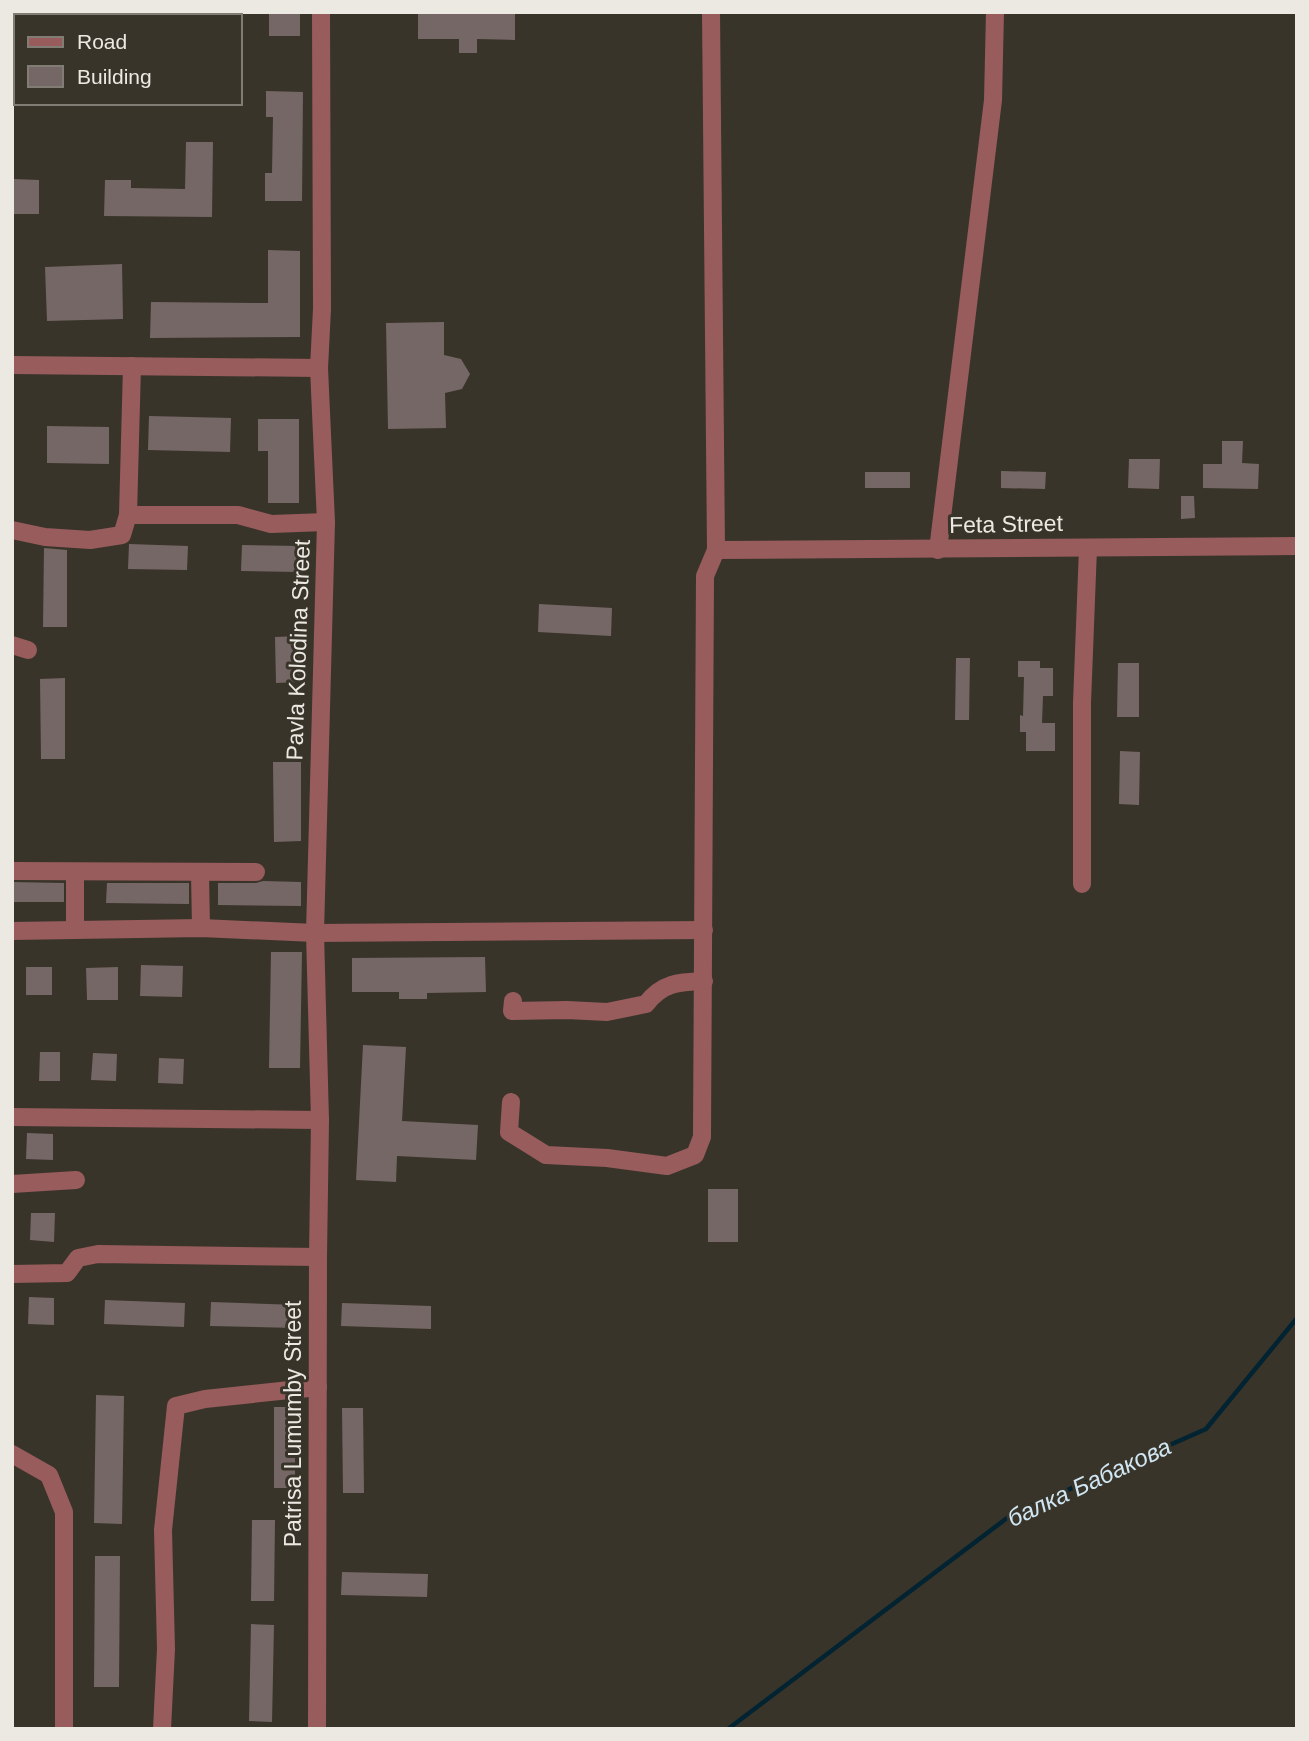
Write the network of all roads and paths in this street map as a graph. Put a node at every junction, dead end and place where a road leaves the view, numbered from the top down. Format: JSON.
{"nodes":[{"id":1,"x":321,"y":12,"type":"edge"},
{"id":2,"x":711,"y":12,"type":"edge"},
{"id":3,"x":995,"y":12,"type":"edge"},
{"id":4,"x":12,"y":365,"type":"edge"},
{"id":5,"x":132,"y":366,"type":"junction"},
{"id":6,"x":319,"y":368,"type":"junction"},
{"id":7,"x":128,"y":515,"type":"junction"},
{"id":8,"x":326,"y":522,"type":"junction"},
{"id":9,"x":12,"y":530,"type":"edge"},
{"id":10,"x":1297,"y":545,"type":"edge"},
{"id":11,"x":1087,"y":548,"type":"junction"},
{"id":12,"x":716,"y":550,"type":"junction"},
{"id":13,"x":937,"y":550,"type":"junction"},
{"id":14,"x":12,"y":871,"type":"edge"},
{"id":15,"x":75,"y":872,"type":"junction"},
{"id":16,"x":256,"y":872,"type":"dead end"},
{"id":17,"x":200,"y":873,"type":"junction"},
{"id":18,"x":1082,"y":884,"type":"dead end"},
{"id":19,"x":201,"y":928,"type":"junction"},
{"id":20,"x":75,"y":930,"type":"junction"},
{"id":21,"x":704,"y":930,"type":"junction"},
{"id":22,"x":12,"y":931,"type":"edge"},
{"id":23,"x":315,"y":933,"type":"junction"},
{"id":24,"x":704,"y":981,"type":"junction"},
{"id":25,"x":512,"y":1011,"type":"dead end"},
{"id":26,"x":510,"y":1102,"type":"dead end"},
{"id":27,"x":12,"y":1117,"type":"edge"},
{"id":28,"x":320,"y":1119,"type":"junction"},
{"id":29,"x":76,"y":1180,"type":"dead end"},
{"id":30,"x":12,"y":1184,"type":"edge"},
{"id":31,"x":318,"y":1256,"type":"junction"},
{"id":32,"x":12,"y":1274,"type":"edge"},
{"id":33,"x":318,"y":1387,"type":"junction"},
{"id":34,"x":12,"y":1454,"type":"edge"},
{"id":35,"x":64,"y":1729,"type":"edge"},
{"id":36,"x":162,"y":1729,"type":"edge"},
{"id":37,"x":317,"y":1729,"type":"edge"}],
"edges":[{"from":1,"to":6,"type":"street","name":"Pavla Kolodina Street"},
{"from":2,"to":12,"type":"street"},
{"from":3,"to":13,"type":"street"},
{"from":4,"to":5,"type":"street"},
{"from":5,"to":6,"type":"street"},
{"from":5,"to":7,"type":"street"},
{"from":6,"to":8,"type":"street","name":"Pavla Kolodina Street"},
{"from":7,"to":8,"type":"street"},
{"from":7,"to":9,"type":"street"},
{"from":8,"to":23,"type":"street","name":"Pavla Kolodina Street"},
{"from":10,"to":11,"type":"street","name":"Feta Street"},
{"from":11,"to":13,"type":"street","name":"Feta Street"},
{"from":11,"to":18,"type":"street"},
{"from":12,"to":13,"type":"street","name":"Feta Street"},
{"from":12,"to":21,"type":"street"},
{"from":14,"to":15,"type":"street"},
{"from":15,"to":17,"type":"street"},
{"from":15,"to":20,"type":"street"},
{"from":16,"to":17,"type":"street"},
{"from":17,"to":19,"type":"street"},
{"from":19,"to":20,"type":"street"},
{"from":19,"to":23,"type":"street"},
{"from":20,"to":22,"type":"street"},
{"from":21,"to":23,"type":"street"},
{"from":21,"to":24,"type":"street"},
{"from":23,"to":28,"type":"street","name":"Patrisa Lumumby Street"},
{"from":24,"to":25,"type":"street"},
{"from":24,"to":26,"type":"street"},
{"from":27,"to":28,"type":"street"},
{"from":28,"to":31,"type":"street","name":"Patrisa Lumumby Street"},
{"from":29,"to":30,"type":"street"},
{"from":31,"to":32,"type":"street"},
{"from":31,"to":33,"type":"street","name":"Patrisa Lumumby Street"},
{"from":33,"to":36,"type":"street"},
{"from":33,"to":37,"type":"street","name":"Patrisa Lumumby Street"},
{"from":34,"to":35,"type":"street"}]}
